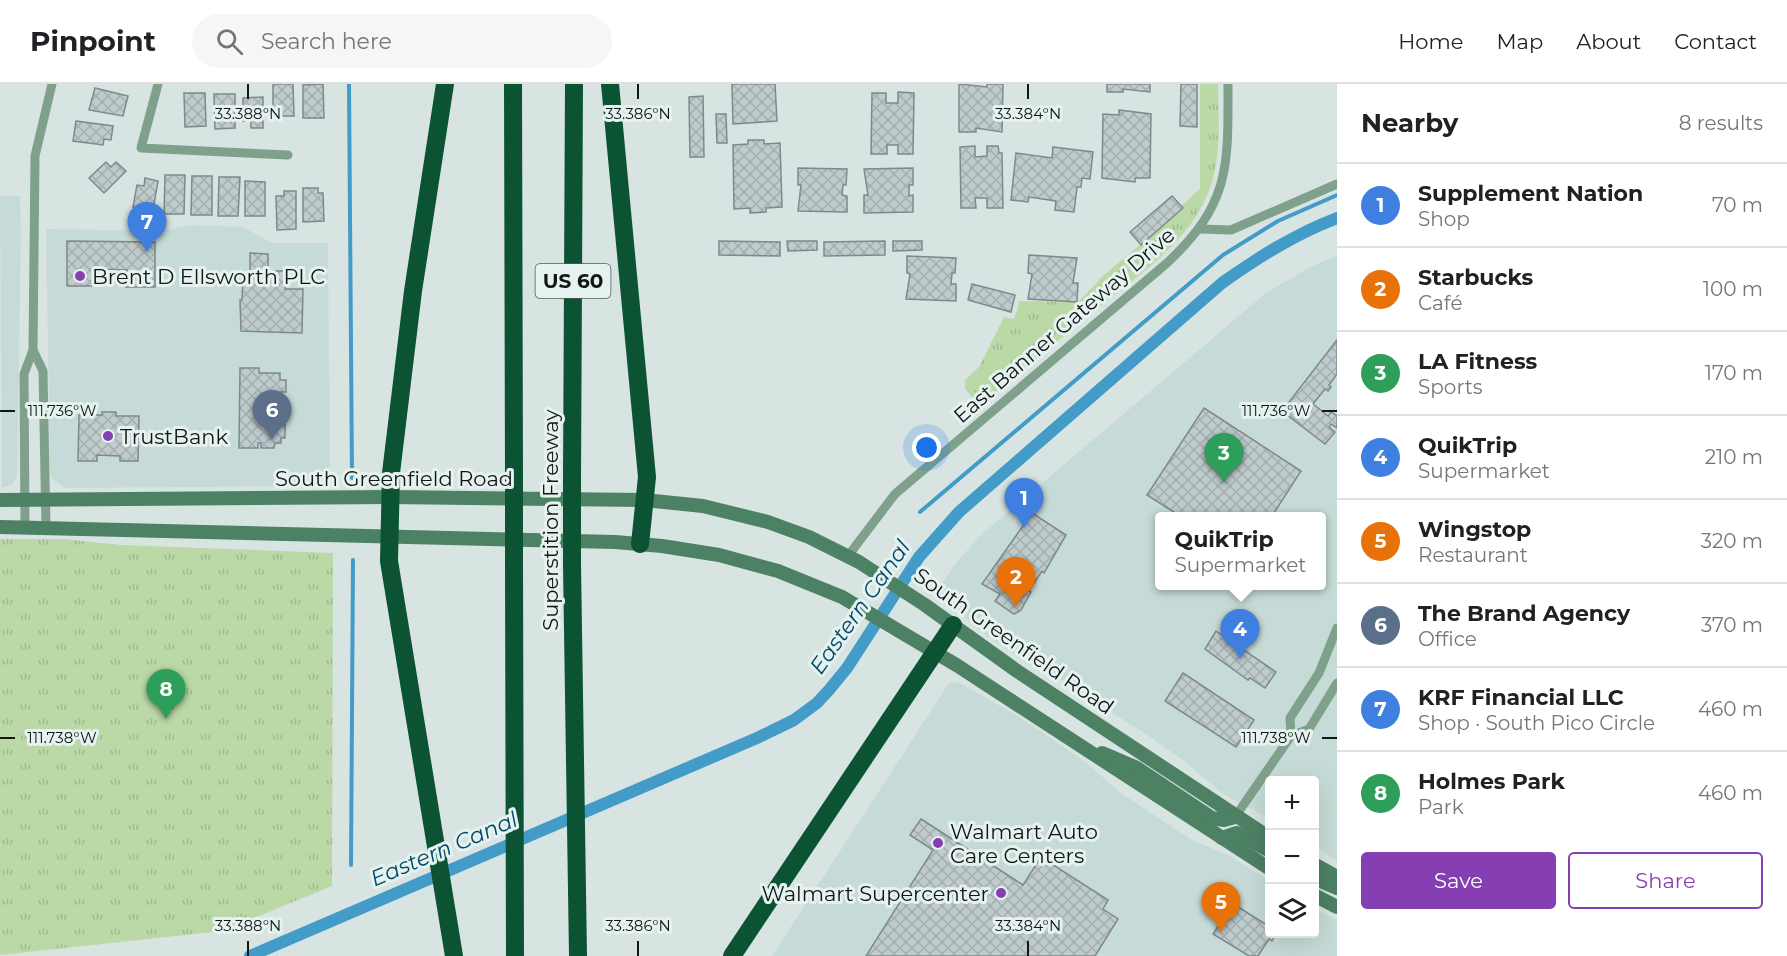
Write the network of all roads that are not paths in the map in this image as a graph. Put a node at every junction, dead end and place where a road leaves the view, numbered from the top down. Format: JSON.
{"nodes":[{"id":1,"x":52,"y":84,"type":"edge"},
{"id":2,"x":158,"y":84,"type":"edge"},
{"id":3,"x":445,"y":84,"type":"edge"},
{"id":4,"x":513,"y":84,"type":"edge"},
{"id":5,"x":574,"y":84,"type":"edge"},
{"id":6,"x":610,"y":84,"type":"edge"},
{"id":7,"x":1228,"y":84,"type":"edge"},
{"id":8,"x":288,"y":155,"type":"dead end"},
{"id":9,"x":1337,"y":184,"type":"edge"},
{"id":10,"x":1200,"y":229,"type":"junction"},
{"id":11,"x":33,"y":350,"type":"junction"},
{"id":12,"x":390,"y":497,"type":"junction"},
{"id":13,"x":0,"y":500,"type":"edge"},
{"id":14,"x":25,"y":500,"type":"junction"},
{"id":15,"x":45,"y":500,"type":"junction"},
{"id":16,"x":644,"y":500,"type":"junction"},
{"id":17,"x":0,"y":527,"type":"edge"},
{"id":18,"x":25,"y":527,"type":"junction"},
{"id":19,"x":46,"y":528,"type":"junction"},
{"id":20,"x":389,"y":538,"type":"junction"},
{"id":21,"x":640,"y":544,"type":"junction"},
{"id":22,"x":848,"y":556,"type":"junction"},
{"id":23,"x":953,"y":625,"type":"junction"},
{"id":24,"x":1337,"y":628,"type":"edge"},
{"id":25,"x":935,"y":652,"type":"junction"},
{"id":26,"x":1337,"y":683,"type":"edge"},
{"id":27,"x":1291,"y":736,"type":"junction"},
{"id":28,"x":1083,"y":747,"type":"junction"},
{"id":29,"x":1235,"y":817,"type":"junction"},
{"id":30,"x":1265,"y":836,"type":"edge"},
{"id":31,"x":1222,"y":838,"type":"junction"},
{"id":32,"x":1265,"y":849,"type":"edge"},
{"id":33,"x":1265,"y":866,"type":"edge"},
{"id":34,"x":1319,"y":867,"type":"edge"},
{"id":35,"x":1337,"y":877,"type":"edge"},
{"id":36,"x":1319,"y":880,"type":"edge"},
{"id":37,"x":1337,"y":888,"type":"edge"},
{"id":38,"x":1319,"y":898,"type":"edge"},
{"id":39,"x":1337,"y":907,"type":"edge"},
{"id":40,"x":454,"y":956,"type":"edge"},
{"id":41,"x":515,"y":956,"type":"edge"},
{"id":42,"x":578,"y":956,"type":"edge"},
{"id":43,"x":732,"y":956,"type":"edge"}],
"edges":[{"from":1,"to":11,"type":"street"},
{"from":2,"to":8,"type":"street"},
{"from":3,"to":12,"type":"highway"},
{"from":4,"to":41,"type":"highway","name":"Superstition Freeway","number":"US 60","bridge":true},
{"from":5,"to":42,"type":"highway","name":"Superstition Freeway","number":"US 60","bridge":true},
{"from":6,"to":16,"type":"highway"},
{"from":7,"to":10,"type":"street","name":"East Banner Gateway Drive"},
{"from":9,"to":10,"type":"street"},
{"from":10,"to":22,"type":"street","name":"East Banner Gateway Drive"},
{"from":11,"to":14,"type":"street"},
{"from":11,"to":15,"type":"street"},
{"from":12,"to":15,"type":"main road","name":"South Greenfield Road"},
{"from":12,"to":16,"type":"main road","name":"South Greenfield Road"},
{"from":12,"to":20,"type":"highway"},
{"from":13,"to":14,"type":"main road","name":"South Greenfield Road"},
{"from":14,"to":15,"type":"main road","name":"South Greenfield Road"},
{"from":14,"to":18,"type":"street"},
{"from":15,"to":19,"type":"street"},
{"from":16,"to":21,"type":"highway"},
{"from":16,"to":22,"type":"main road","name":"South Greenfield Road"},
{"from":17,"to":18,"type":"main road"},
{"from":18,"to":19,"type":"main road"},
{"from":19,"to":20,"type":"main road"},
{"from":20,"to":21,"type":"main road"},
{"from":20,"to":40,"type":"highway"},
{"from":21,"to":25,"type":"main road"},
{"from":22,"to":23,"type":"main road","name":"South Greenfield Road"},
{"from":23,"to":25,"type":"highway"},
{"from":23,"to":29,"type":"main road","name":"South Greenfield Road"},
{"from":24,"to":27,"type":"street"},
{"from":25,"to":28,"type":"main road"},
{"from":25,"to":43,"type":"highway"},
{"from":26,"to":27,"type":"street"},
{"from":27,"to":29,"type":"street"},
{"from":28,"to":29,"type":"main road"},
{"from":28,"to":31,"type":"main road"},
{"from":29,"to":30,"type":"main road","name":"South Greenfield Road"},
{"from":31,"to":32,"type":"main road"},
{"from":31,"to":33,"type":"main road"},
{"from":34,"to":35,"type":"main road"},
{"from":36,"to":37,"type":"main road"},
{"from":38,"to":39,"type":"main road"}]}
